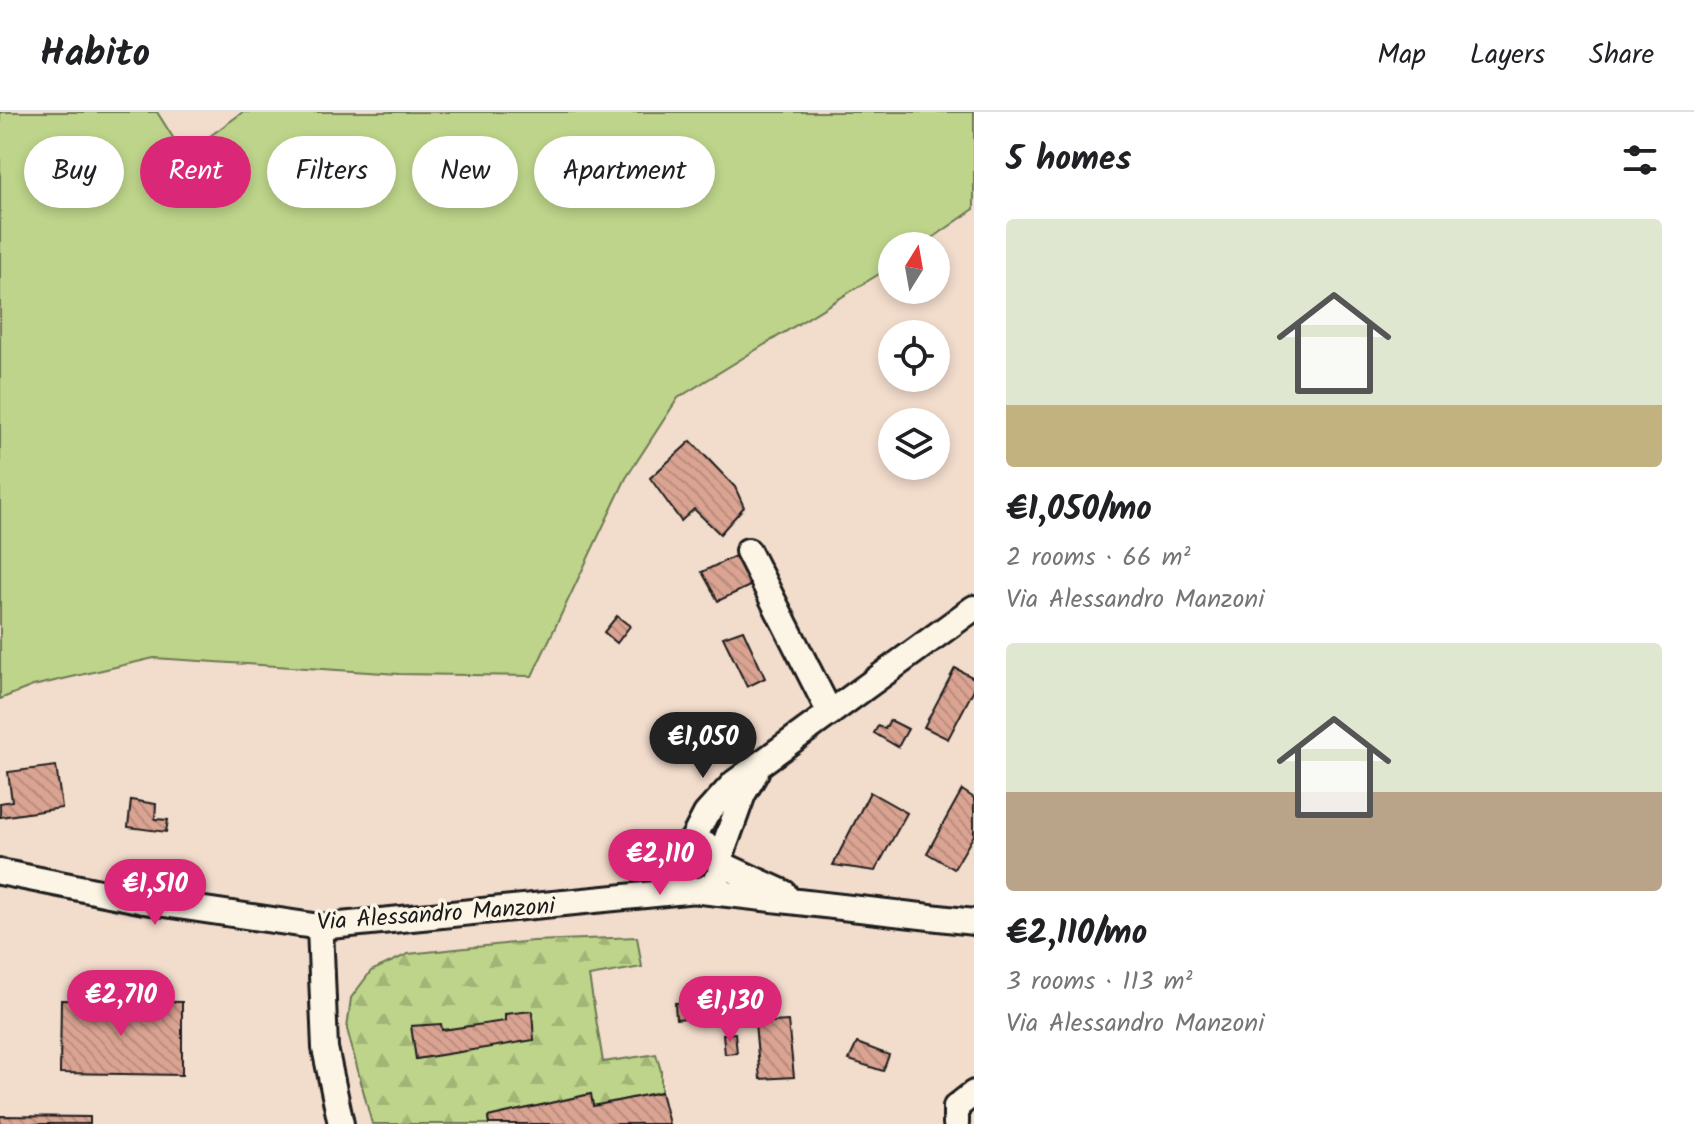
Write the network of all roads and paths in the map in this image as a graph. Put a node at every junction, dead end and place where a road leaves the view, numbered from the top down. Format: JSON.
{"nodes":[{"id":1,"x":748,"y":551,"type":"dead end"},
{"id":2,"x":969,"y":615,"type":"edge"},
{"id":3,"x":830,"y":713,"type":"junction"},
{"id":4,"x":764,"y":761,"type":"junction"},
{"id":5,"x":682,"y":851,"type":"junction"},
{"id":6,"x":720,"y":861,"type":"junction"},
{"id":7,"x":0,"y":872,"type":"edge"},
{"id":8,"x":698,"y":890,"type":"junction"},
{"id":9,"x":635,"y":895,"type":"junction"},
{"id":10,"x":813,"y":903,"type":"junction"},
{"id":11,"x":974,"y":922,"type":"edge"},
{"id":12,"x":320,"y":927,"type":"junction"},
{"id":13,"x":974,"y":1093,"type":"edge"},
{"id":14,"x":341,"y":1124,"type":"edge"},
{"id":15,"x":956,"y":1124,"type":"edge"}],
"edges":[{"from":1,"to":3,"type":"street"},
{"from":2,"to":3,"type":"street","name":"Via Alessandro Manzoni"},
{"from":3,"to":4,"type":"street","name":"Via Alessandro Manzoni"},
{"from":4,"to":5,"type":"street","name":"Via Alessandro Manzoni"},
{"from":4,"to":6,"type":"street","name":"Via Alessandro Manzoni"},
{"from":5,"to":6,"type":"street"},
{"from":5,"to":8,"type":"street"},
{"from":5,"to":9,"type":"street","name":"Via Alessandro Manzoni"},
{"from":6,"to":8,"type":"street"},
{"from":6,"to":10,"type":"street"},
{"from":7,"to":12,"type":"street","name":"Via Alessandro Manzoni"},
{"from":8,"to":9,"type":"street","name":"Via Alessandro Manzoni"},
{"from":8,"to":10,"type":"street","name":"Via Alessandro Manzoni"},
{"from":9,"to":12,"type":"street","name":"Via Alessandro Manzoni"},
{"from":10,"to":11,"type":"street","name":"Via Alessandro Manzoni"},
{"from":12,"to":14,"type":"street"},
{"from":13,"to":15,"type":"street"}]}
